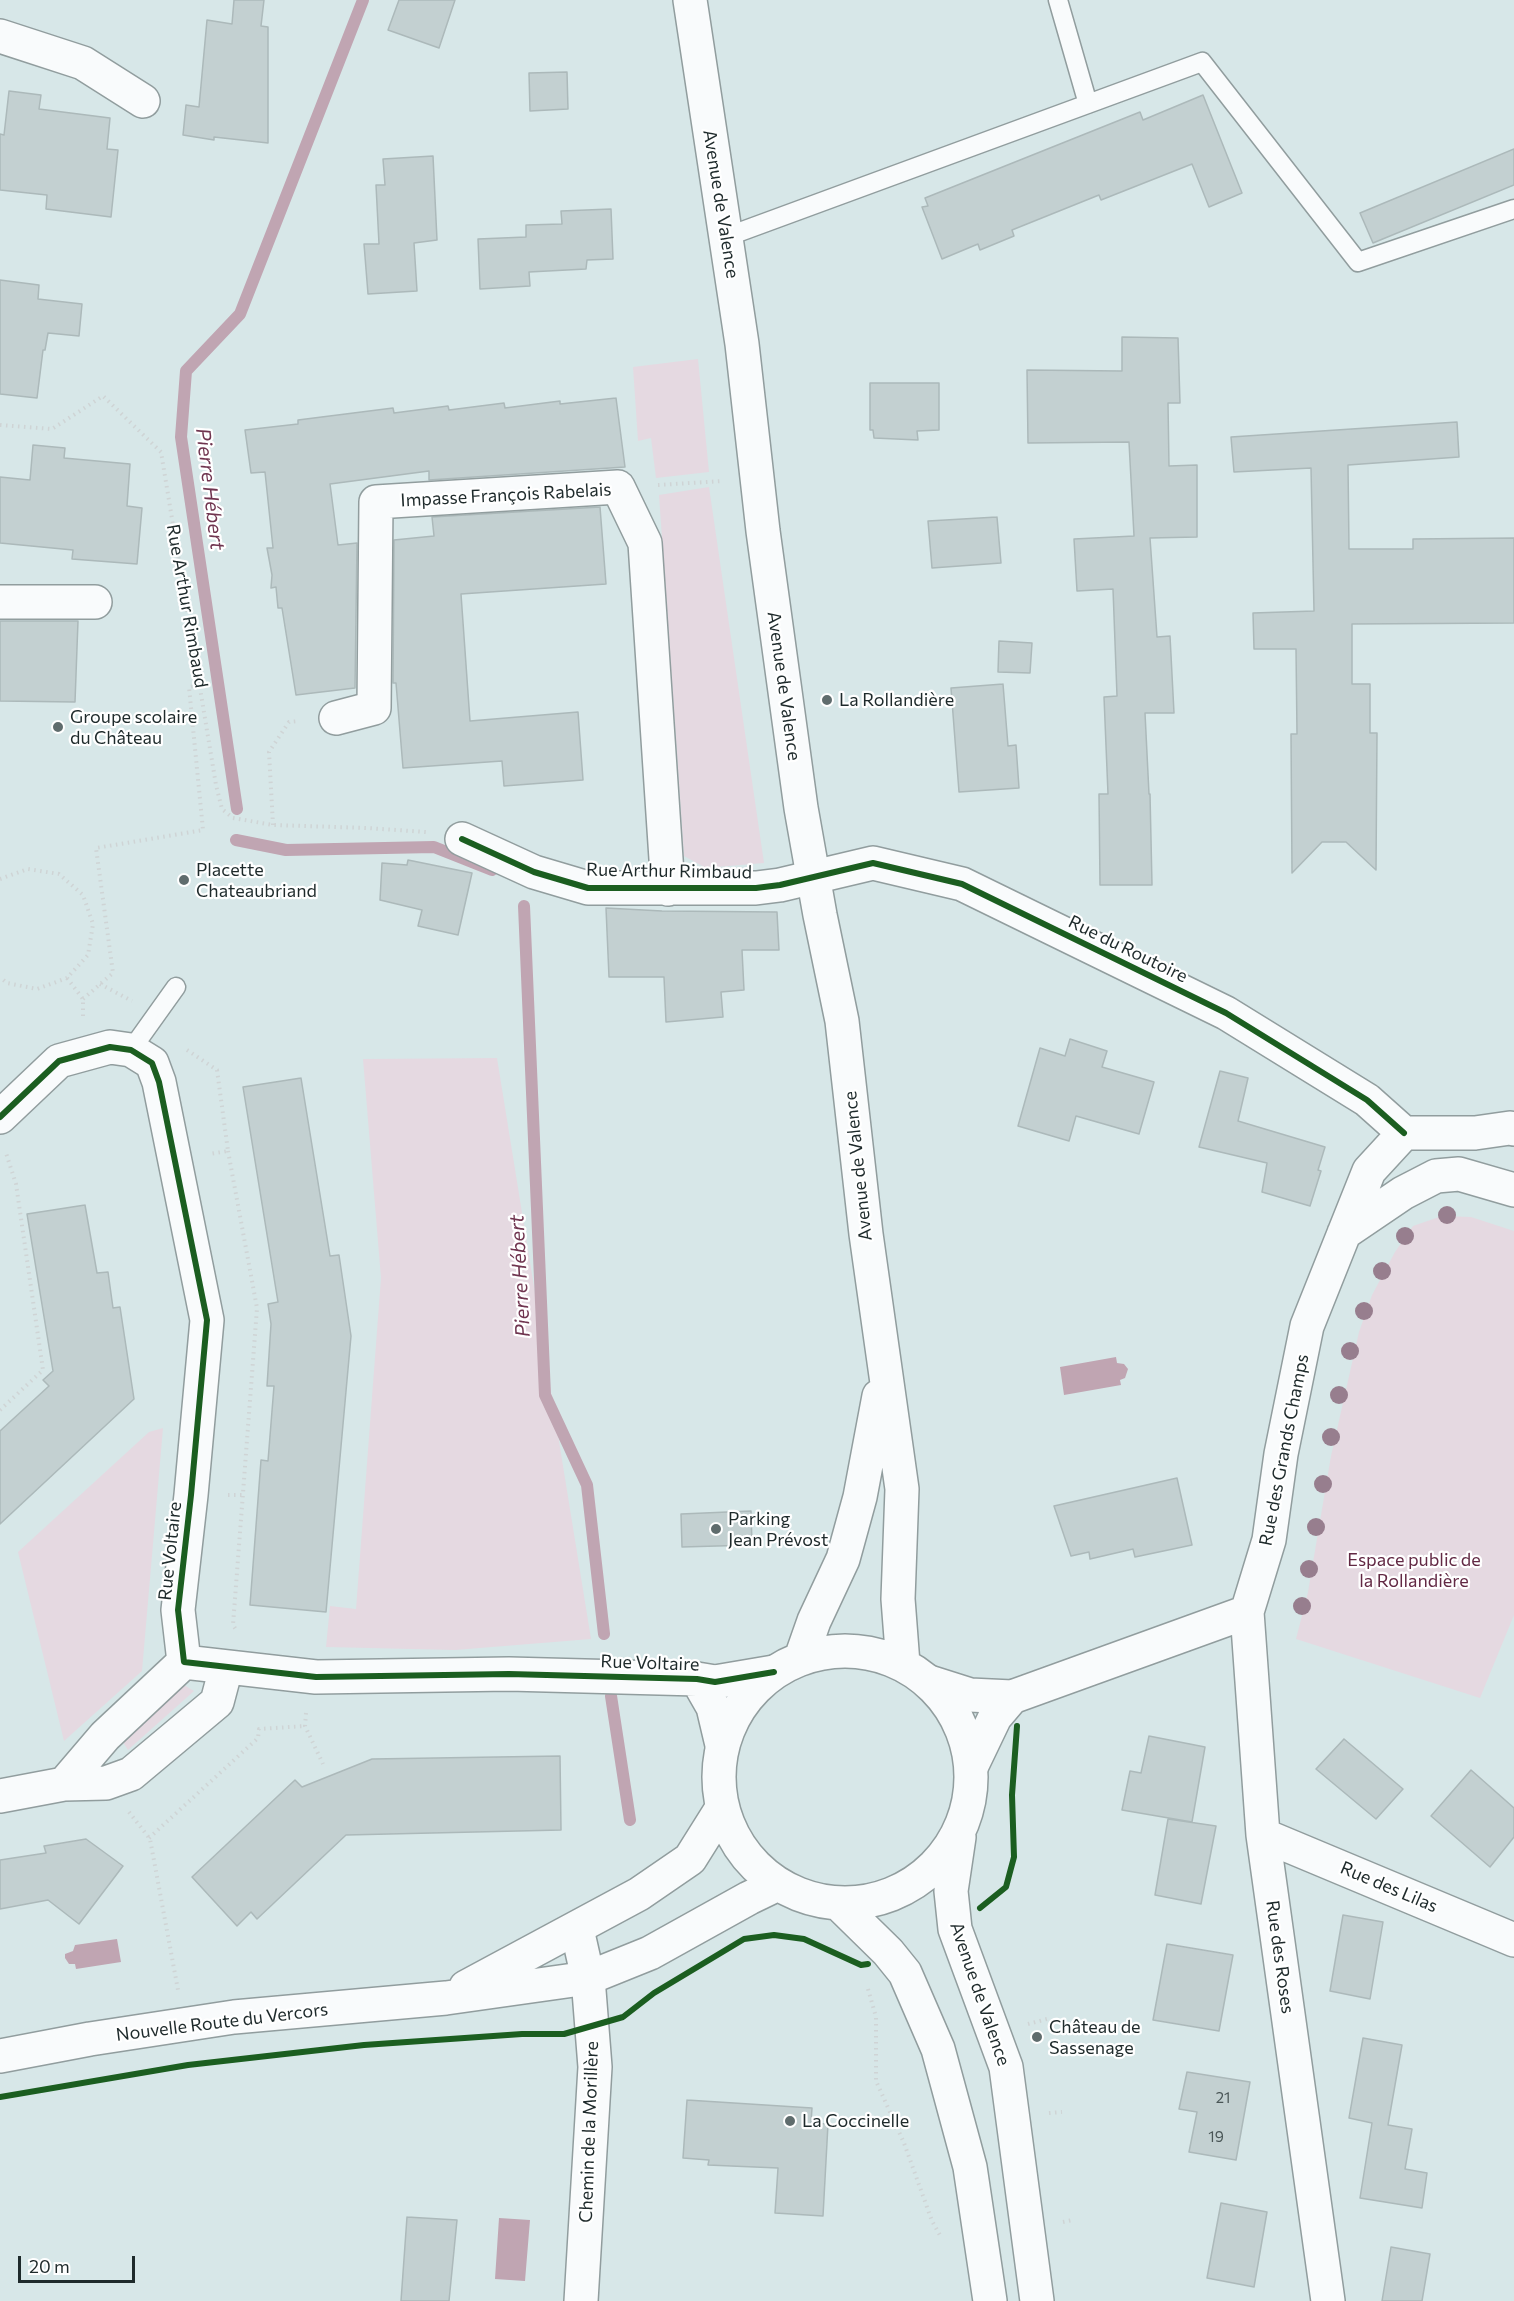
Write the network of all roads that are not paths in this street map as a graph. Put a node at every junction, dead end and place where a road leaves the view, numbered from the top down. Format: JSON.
{"nodes":[{"id":1,"x":690,"y":0,"type":"edge"},
{"id":2,"x":1058,"y":0,"type":"edge"},
{"id":3,"x":0,"y":36,"type":"edge"},
{"id":4,"x":143,"y":101,"type":"dead end"},
{"id":5,"x":1088,"y":104,"type":"junction"},
{"id":6,"x":1514,"y":209,"type":"edge"},
{"id":7,"x":726,"y":237,"type":"junction"},
{"id":8,"x":0,"y":602,"type":"edge"},
{"id":9,"x":95,"y":602,"type":"dead end"},
{"id":10,"x":336,"y":718,"type":"road end"},
{"id":11,"x":462,"y":839,"type":"road end"},
{"id":12,"x":813,"y":878,"type":"junction"},
{"id":13,"x":668,"y":889,"type":"junction"},
{"id":14,"x":176,"y":987,"type":"dead end"},
{"id":15,"x":131,"y":1050,"type":"junction"},
{"id":16,"x":0,"y":1118,"type":"edge"},
{"id":17,"x":1512,"y":1128,"type":"edge"},
{"id":18,"x":1404,"y":1133,"type":"junction"},
{"id":19,"x":1514,"y":1190,"type":"edge"},
{"id":20,"x":1344,"y":1233,"type":"junction"},
{"id":21,"x":884,"y":1371,"type":"junction"},
{"id":22,"x":1247,"y":1612,"type":"junction"},
{"id":23,"x":184,"y":1662,"type":"junction"},
{"id":24,"x":788,"y":1665,"type":"junction"},
{"id":25,"x":226,"y":1668,"type":"junction"},
{"id":26,"x":916,"y":1673,"type":"junction"},
{"id":27,"x":697,"y":1679,"type":"junction"},
{"id":28,"x":1012,"y":1697,"type":"junction"},
{"id":29,"x":722,"y":1745,"type":"junction"},
{"id":30,"x":972,"y":1765,"type":"junction"},
{"id":31,"x":64,"y":1784,"type":"junction"},
{"id":32,"x":0,"y":1796,"type":"edge"},
{"id":33,"x":722,"y":1808,"type":"junction"},
{"id":34,"x":961,"y":1830,"type":"junction"},
{"id":35,"x":1263,"y":1835,"type":"junction"},
{"id":36,"x":778,"y":1884,"type":"junction"},
{"id":37,"x":838,"y":1903,"type":"junction"},
{"id":38,"x":577,"y":1929,"type":"junction"},
{"id":39,"x":1514,"y":1940,"type":"edge"},
{"id":40,"x":588,"y":1978,"type":"junction"},
{"id":41,"x":446,"y":1998,"type":"junction"},
{"id":42,"x":0,"y":2056,"type":"edge"},
{"id":43,"x":581,"y":2301,"type":"edge"},
{"id":44,"x":990,"y":2301,"type":"edge"},
{"id":45,"x":1037,"y":2301,"type":"edge"},
{"id":46,"x":1328,"y":2301,"type":"edge"}],
"edges":[{"from":1,"to":7,"type":"street","name":"Avenue de Valence"},
{"from":2,"to":5,"type":"lane"},
{"from":3,"to":4,"type":"street"},
{"from":5,"to":6,"type":"lane"},
{"from":5,"to":7,"type":"lane"},
{"from":7,"to":12,"type":"street","name":"Avenue de Valence"},
{"from":8,"to":9,"type":"street"},
{"from":10,"to":13,"type":"street","name":"Impasse François Rabelais"},
{"from":11,"to":13,"type":"street","name":"Rue Arthur Rimbaud"},
{"from":12,"to":13,"type":"street","name":"Rue Arthur Rimbaud"},
{"from":12,"to":18,"type":"street","name":"Rue du Routoire"},
{"from":12,"to":21,"type":"street","name":"Avenue de Valence"},
{"from":14,"to":15,"type":"lane"},
{"from":15,"to":16,"type":"street"},
{"from":15,"to":23,"type":"street","name":"Rue Voltaire"},
{"from":17,"to":18,"type":"street"},
{"from":18,"to":20,"type":"street"},
{"from":19,"to":20,"type":"street"},
{"from":20,"to":22,"type":"street","name":"Rue des Grands Champs"},
{"from":21,"to":24,"type":"street","name":"Avenue de Valence"},
{"from":21,"to":26,"type":"street","name":"Avenue de Valence"},
{"from":22,"to":28,"type":"street"},
{"from":22,"to":35,"type":"street","name":"Rue des Roses"},
{"from":23,"to":25,"type":"street","name":"Rue Voltaire"},
{"from":23,"to":31,"type":"street"},
{"from":24,"to":26,"type":"street","name":"Rue Voltaire"},
{"from":24,"to":27,"type":"street","name":"Rue Voltaire"},
{"from":24,"to":29,"type":"street"},
{"from":25,"to":27,"type":"street","name":"Rue Voltaire"},
{"from":25,"to":31,"type":"street"},
{"from":26,"to":28,"type":"street"},
{"from":26,"to":30,"type":"street"},
{"from":27,"to":29,"type":"street","name":"Rue Voltaire"},
{"from":28,"to":30,"type":"street"},
{"from":29,"to":33,"type":"street"},
{"from":30,"to":34,"type":"street"},
{"from":31,"to":32,"type":"street"},
{"from":33,"to":36,"type":"street"},
{"from":33,"to":38,"type":"street","name":"Nouvelle Route du Vercors"},
{"from":34,"to":37,"type":"street"},
{"from":34,"to":45,"type":"street","name":"Avenue de Valence"},
{"from":35,"to":39,"type":"street","name":"Rue des Lilas"},
{"from":35,"to":46,"type":"street","name":"Rue des Roses"},
{"from":36,"to":37,"type":"street"},
{"from":36,"to":40,"type":"street","name":"Nouvelle Route du Vercors"},
{"from":37,"to":44,"type":"street"},
{"from":38,"to":40,"type":"street","name":"Chemin de la Morillère"},
{"from":38,"to":41,"type":"street","name":"Nouvelle Route du Vercors"},
{"from":40,"to":41,"type":"street","name":"Nouvelle Route du Vercors"},
{"from":40,"to":43,"type":"street","name":"Chemin de la Morillère"},
{"from":41,"to":42,"type":"street","name":"Nouvelle Route du Vercors"}]}
